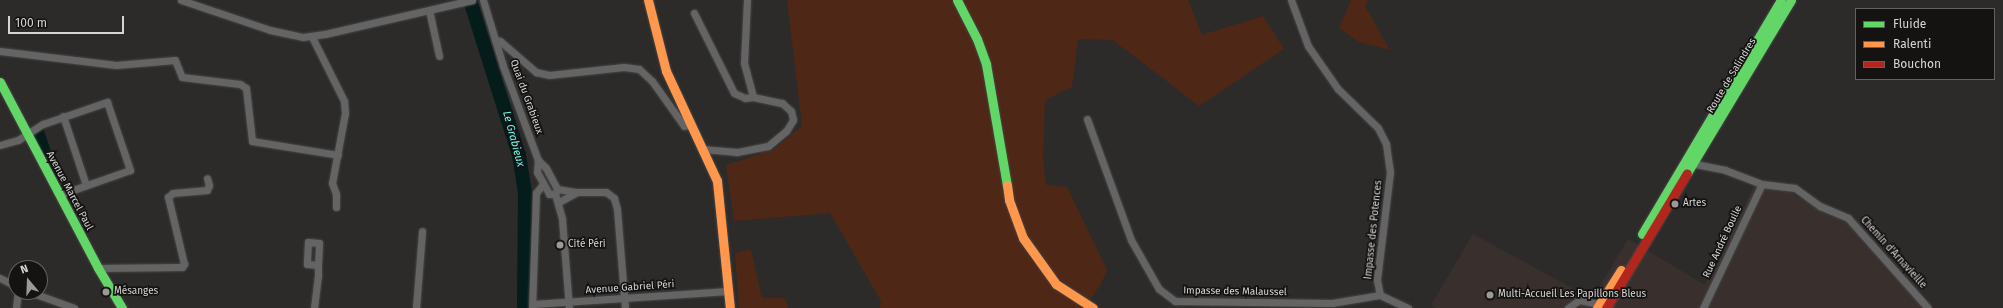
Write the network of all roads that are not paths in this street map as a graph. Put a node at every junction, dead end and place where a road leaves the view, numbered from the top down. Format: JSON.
{"nodes":[{"id":1,"x":181,"y":0,"type":"edge"},
{"id":2,"x":472,"y":0,"type":"edge"},
{"id":3,"x":483,"y":0,"type":"edge"},
{"id":4,"x":648,"y":0,"type":"edge"},
{"id":5,"x":748,"y":0,"type":"edge"},
{"id":6,"x":957,"y":0,"type":"edge"},
{"id":7,"x":1291,"y":0,"type":"edge"},
{"id":8,"x":1781,"y":0,"type":"edge"},
{"id":9,"x":1791,"y":0,"type":"edge"},
{"id":10,"x":429,"y":10,"type":"junction"},
{"id":11,"x":694,"y":13,"type":"dead end"},
{"id":12,"x":312,"y":37,"type":"junction"},
{"id":13,"x":495,"y":40,"type":"junction"},
{"id":14,"x":0,"y":51,"type":"edge"},
{"id":15,"x":439,"y":56,"type":"dead end"},
{"id":16,"x":0,"y":82,"type":"edge"},
{"id":17,"x":753,"y":97,"type":"junction"},
{"id":18,"x":63,"y":116,"type":"junction"},
{"id":19,"x":1087,"y":119,"type":"dead end"},
{"id":20,"x":691,"y":124,"type":"junction"},
{"id":21,"x":26,"y":133,"type":"junction"},
{"id":22,"x":0,"y":145,"type":"edge"},
{"id":23,"x":704,"y":149,"type":"junction"},
{"id":24,"x":338,"y":155,"type":"junction"},
{"id":25,"x":538,"y":160,"type":"junction"},
{"id":26,"x":1688,"y":161,"type":"junction"},
{"id":27,"x":208,"y":178,"type":"dead end"},
{"id":28,"x":543,"y":184,"type":"junction"},
{"id":29,"x":1762,"y":184,"type":"junction"},
{"id":30,"x":86,"y":185,"type":"junction"},
{"id":31,"x":554,"y":192,"type":"junction"},
{"id":32,"x":577,"y":192,"type":"junction"},
{"id":33,"x":59,"y":195,"type":"junction"},
{"id":34,"x":559,"y":202,"type":"junction"},
{"id":35,"x":336,"y":207,"type":"dead end"},
{"id":36,"x":537,"y":207,"type":"junction"},
{"id":37,"x":422,"y":231,"type":"dead end"},
{"id":38,"x":318,"y":265,"type":"dead end"},
{"id":39,"x":98,"y":268,"type":"junction"},
{"id":40,"x":729,"y":291,"type":"junction"},
{"id":41,"x":1380,"y":295,"type":"junction"},
{"id":42,"x":625,"y":298,"type":"junction"},
{"id":43,"x":48,"y":299,"type":"edge"},
{"id":44,"x":568,"y":305,"type":"edge"},
{"id":45,"x":532,"y":306,"type":"edge"},
{"id":46,"x":1601,"y":307,"type":"edge"},
{"id":47,"x":74,"y":308,"type":"edge"},
{"id":48,"x":122,"y":308,"type":"edge"},
{"id":49,"x":314,"y":308,"type":"edge"},
{"id":50,"x":416,"y":308,"type":"edge"},
{"id":51,"x":625,"y":308,"type":"edge"},
{"id":52,"x":730,"y":308,"type":"edge"},
{"id":53,"x":1093,"y":308,"type":"edge"},
{"id":54,"x":1408,"y":308,"type":"edge"},
{"id":55,"x":1568,"y":308,"type":"edge"},
{"id":56,"x":1703,"y":308,"type":"edge"},
{"id":57,"x":1928,"y":308,"type":"edge"}],
"edges":[{"from":1,"to":12,"type":"street"},
{"from":2,"to":10,"type":"street"},
{"from":3,"to":13,"type":"street","name":"Quai du Grabieux"},
{"from":4,"to":20,"type":"main road"},
{"from":5,"to":17,"type":"street"},
{"from":6,"to":53,"type":"main road"},
{"from":7,"to":41,"type":"street","name":"Impasse des Potences"},
{"from":8,"to":26,"type":"main road","name":"Route de Salindres"},
{"from":9,"to":26,"type":"main road","name":"Route de Salindres"},
{"from":10,"to":12,"type":"street"},
{"from":10,"to":15,"type":"street"},
{"from":11,"to":17,"type":"street"},
{"from":12,"to":24,"type":"street"},
{"from":13,"to":20,"type":"street"},
{"from":13,"to":25,"type":"street","name":"Quai du Grabieux"},
{"from":14,"to":24,"type":"street"},
{"from":16,"to":21,"type":"main road","name":"Avenue Marcel Paul"},
{"from":17,"to":23,"type":"street"},
{"from":18,"to":21,"type":"street"},
{"from":18,"to":30,"type":"street"},
{"from":18,"to":30,"type":"street"},
{"from":19,"to":41,"type":"street","name":"Impasse des Malaussel"},
{"from":20,"to":23,"type":"main road"},
{"from":21,"to":22,"type":"street"},
{"from":21,"to":33,"type":"main road","name":"Avenue Marcel Paul"},
{"from":23,"to":40,"type":"main road"},
{"from":24,"to":35,"type":"street"},
{"from":25,"to":28,"type":"street","name":"Quai du Grabieux"},
{"from":25,"to":31,"type":"street"},
{"from":26,"to":29,"type":"street","name":"Chemin d'Arnavieille"},
{"from":26,"to":46,"type":"main road"},
{"from":27,"to":39,"type":"street"},
{"from":28,"to":31,"type":"street","name":"Quai du Grabieux"},
{"from":28,"to":36,"type":"street"},
{"from":29,"to":56,"type":"street","name":"Rue André Boulle"},
{"from":29,"to":57,"type":"street","name":"Chemin d'Arnavieille"},
{"from":30,"to":33,"type":"street"},
{"from":31,"to":32,"type":"street"},
{"from":31,"to":34,"type":"street"},
{"from":31,"to":36,"type":"street"},
{"from":32,"to":34,"type":"street"},
{"from":32,"to":42,"type":"street"},
{"from":33,"to":39,"type":"main road","name":"Avenue Marcel Paul"},
{"from":34,"to":44,"type":"street"},
{"from":36,"to":45,"type":"street"},
{"from":37,"to":50,"type":"street"},
{"from":38,"to":49,"type":"street"},
{"from":39,"to":48,"type":"main road","name":"Avenue Marcel Paul"},
{"from":40,"to":42,"type":"street","name":"Avenue Gabriel Péri"},
{"from":40,"to":52,"type":"main road"},
{"from":41,"to":54,"type":"street"},
{"from":42,"to":44,"type":"street","name":"Avenue Gabriel Péri"},
{"from":42,"to":51,"type":"street"},
{"from":43,"to":47,"type":"street"},
{"from":44,"to":45,"type":"street","name":"Avenue Gabriel Péri"},
{"from":46,"to":55,"type":"street"}]}
